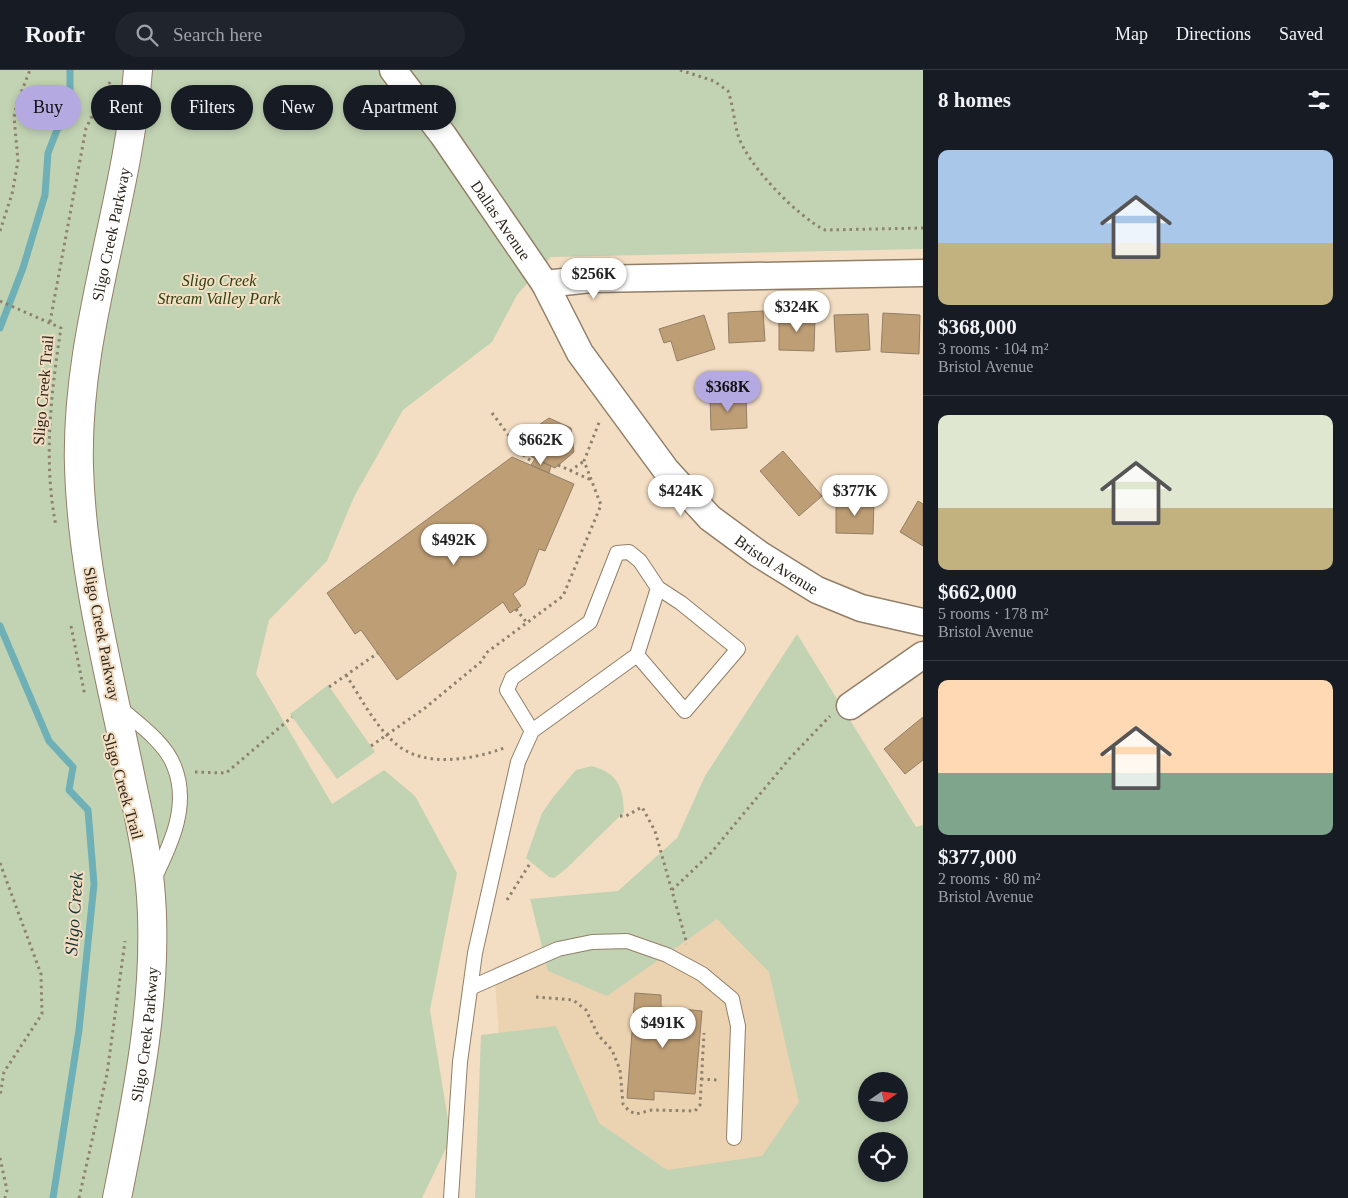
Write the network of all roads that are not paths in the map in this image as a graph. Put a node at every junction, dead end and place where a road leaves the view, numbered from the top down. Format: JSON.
{"nodes":[{"id":1,"x":138,"y":70,"type":"edge"},
{"id":2,"x":394,"y":70,"type":"edge"},
{"id":3,"x":923,"y":273,"type":"edge"},
{"id":4,"x":545,"y":284,"type":"junction"},
{"id":5,"x":658,"y":588,"type":"junction"},
{"id":6,"x":923,"y":622,"type":"edge"},
{"id":7,"x":637,"y":655,"type":"junction"},
{"id":8,"x":923,"y":655,"type":"edge"},
{"id":9,"x":116,"y":704,"type":"junction"},
{"id":10,"x":850,"y":706,"type":"road end"},
{"id":11,"x":532,"y":731,"type":"junction"},
{"id":12,"x":150,"y":887,"type":"junction"},
{"id":13,"x":470,"y":988,"type":"junction"},
{"id":14,"x":734,"y":1138,"type":"dead end"},
{"id":15,"x":117,"y":1198,"type":"edge"},
{"id":16,"x":452,"y":1198,"type":"edge"}],
"edges":[{"from":1,"to":9,"type":"street","name":"Sligo Creek Parkway"},
{"from":2,"to":4,"type":"street","name":"Dallas Avenue"},
{"from":3,"to":4,"type":"street"},
{"from":4,"to":6,"type":"street","name":"Bristol Avenue"},
{"from":5,"to":7,"type":"lane"},
{"from":5,"to":7,"type":"lane"},
{"from":5,"to":11,"type":"lane"},
{"from":7,"to":11,"type":"lane"},
{"from":8,"to":10,"type":"street"},
{"from":9,"to":12,"type":"street","name":"Sligo Creek Parkway"},
{"from":9,"to":12,"type":"lane"},
{"from":11,"to":13,"type":"lane"},
{"from":12,"to":15,"type":"street","name":"Sligo Creek Parkway"},
{"from":13,"to":14,"type":"lane"},
{"from":13,"to":16,"type":"lane"}]}
